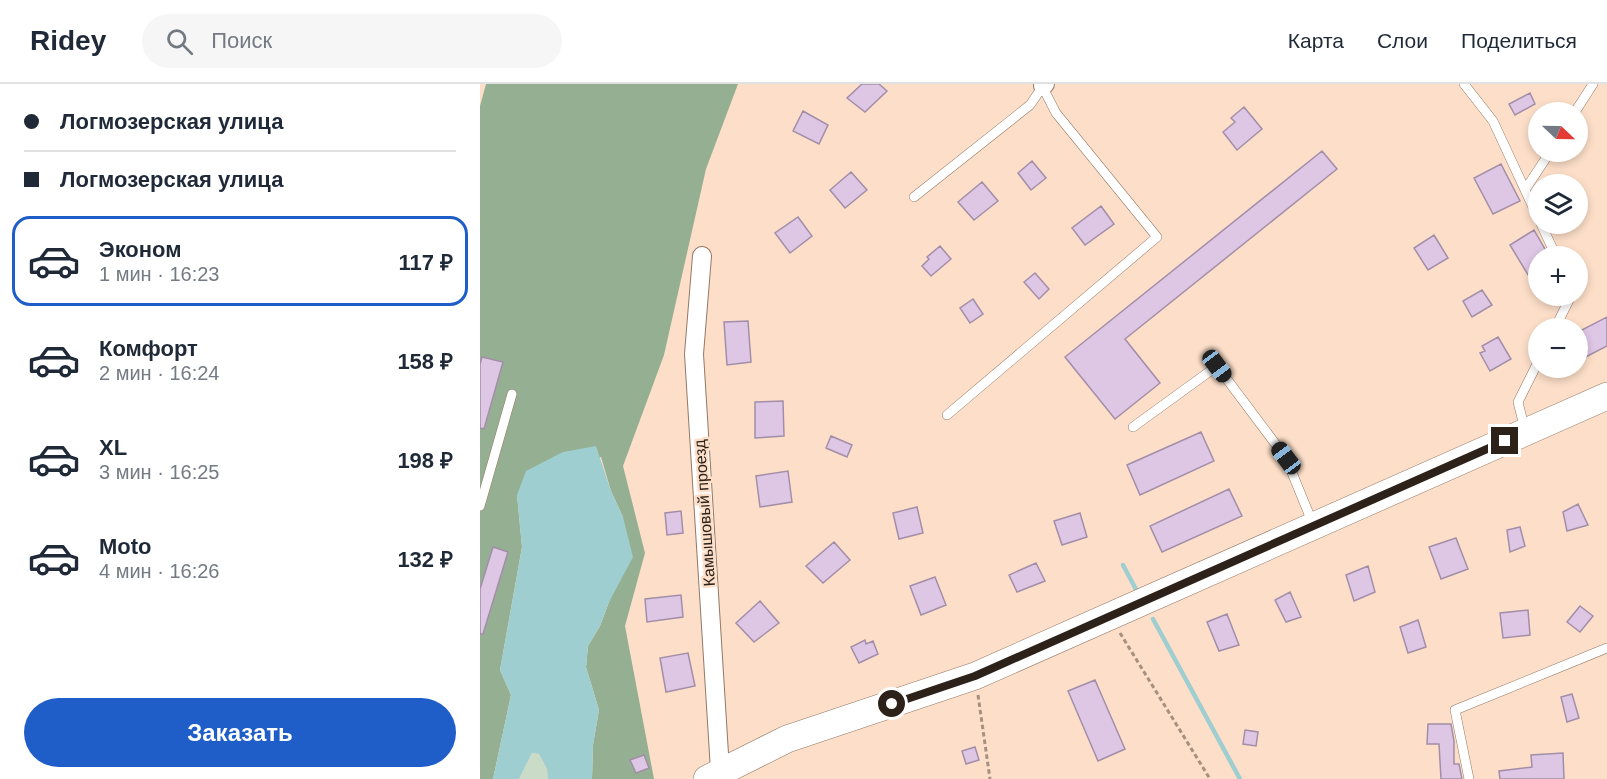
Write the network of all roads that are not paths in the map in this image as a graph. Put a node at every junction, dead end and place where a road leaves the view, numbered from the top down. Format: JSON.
{"nodes":[{"id":1,"x":1464,"y":84,"type":"edge"},
{"id":2,"x":1593,"y":84,"type":"edge"},
{"id":3,"x":1043,"y":85,"type":"edge"},
{"id":4,"x":1581,"y":102,"type":"edge"},
{"id":5,"x":1543,"y":162,"type":"edge"},
{"id":6,"x":1525,"y":190,"type":"junction"},
{"id":7,"x":1528,"y":196,"type":"edge"},
{"id":8,"x":914,"y":197,"type":"dead end"},
{"id":9,"x":702,"y":256,"type":"dead end"},
{"id":10,"x":1530,"y":378,"type":"edge"},
{"id":11,"x":512,"y":394,"type":"dead end"},
{"id":12,"x":1607,"y":396,"type":"edge"},
{"id":13,"x":948,"y":415,"type":"dead end"},
{"id":14,"x":1133,"y":427,"type":"dead end"},
{"id":15,"x":1526,"y":432,"type":"junction"},
{"id":16,"x":480,"y":506,"type":"edge"},
{"id":17,"x":1314,"y":526,"type":"junction"},
{"id":18,"x":1607,"y":648,"type":"edge"},
{"id":19,"x":714,"y":775,"type":"edge"},
{"id":20,"x":1469,"y":779,"type":"edge"}],
"edges":[{"from":1,"to":6,"type":"lane"},
{"from":2,"to":4,"type":"lane"},
{"from":3,"to":8,"type":"lane"},
{"from":3,"to":13,"type":"lane"},
{"from":5,"to":6,"type":"lane"},
{"from":6,"to":7,"type":"lane"},
{"from":9,"to":19,"type":"street","name":"Камышовый проезд"},
{"from":10,"to":15,"type":"lane"},
{"from":11,"to":16,"type":"lane"},
{"from":12,"to":15,"type":"street"},
{"from":14,"to":17,"type":"lane"},
{"from":15,"to":17,"type":"street"},
{"from":17,"to":19,"type":"street"},
{"from":18,"to":20,"type":"lane"}]}
